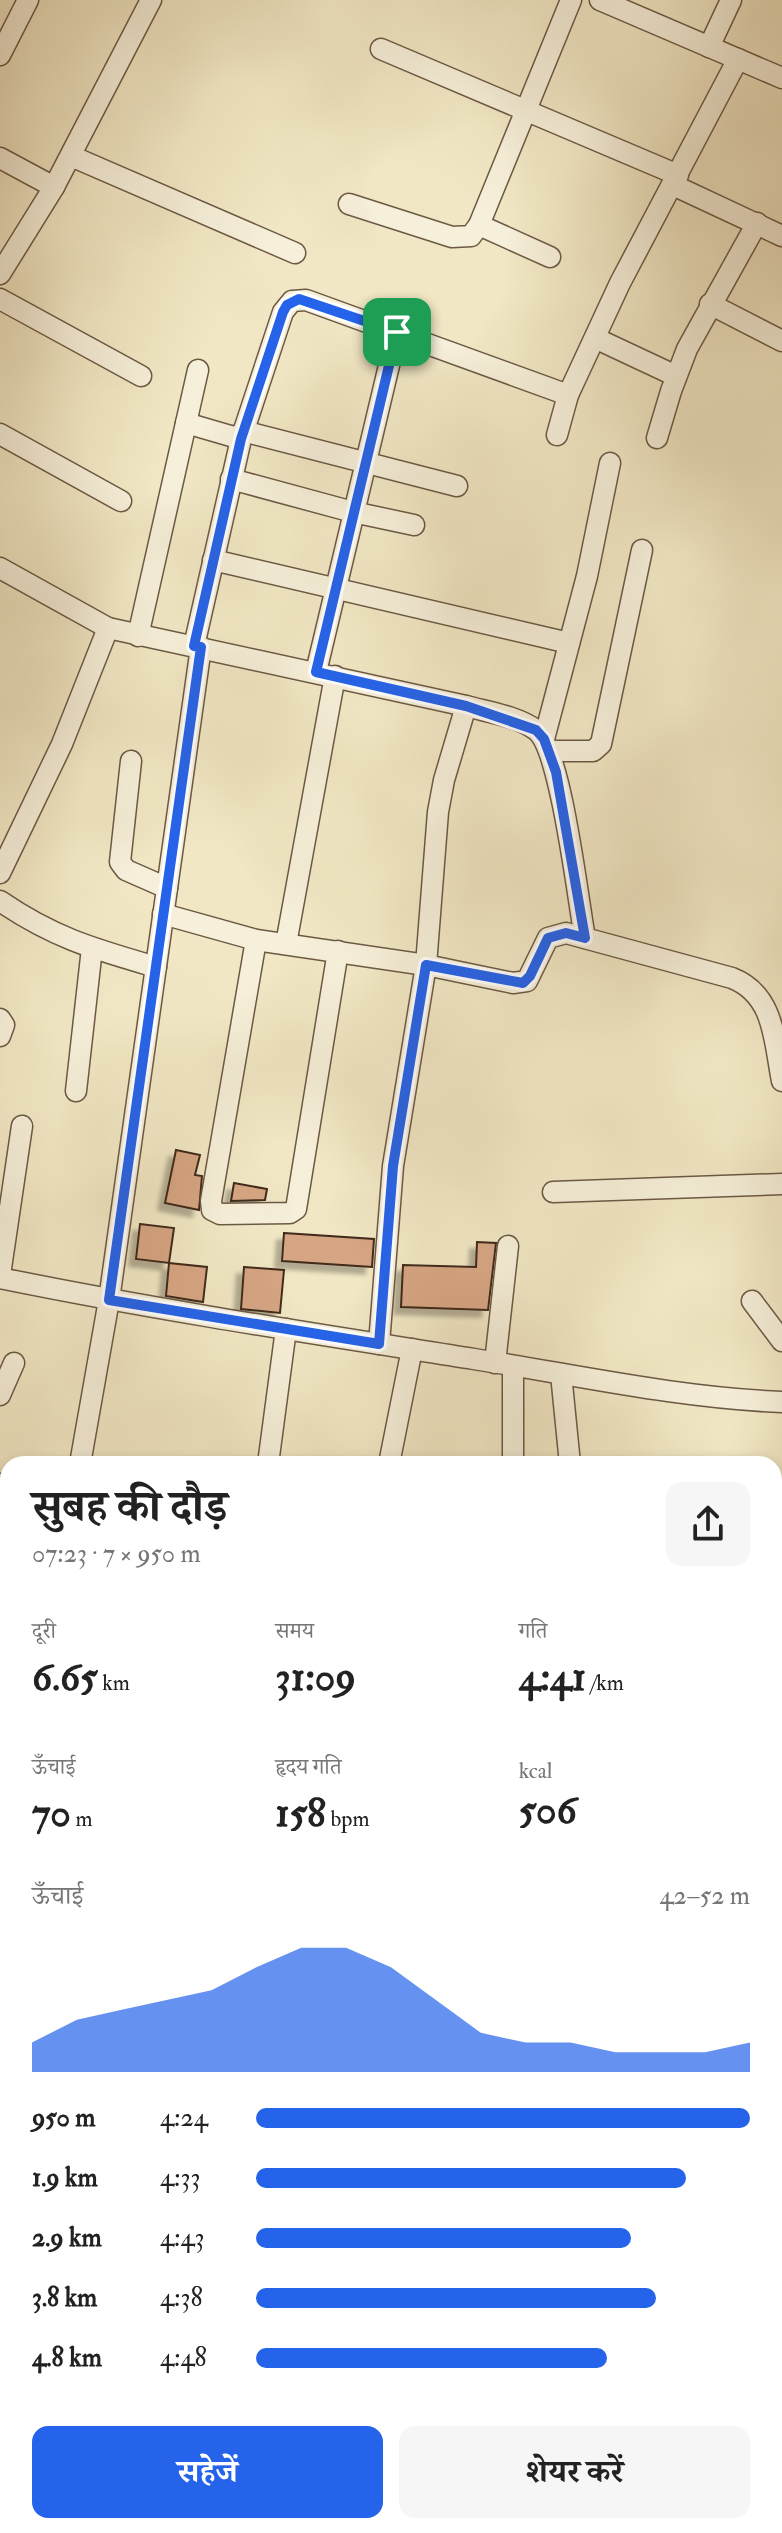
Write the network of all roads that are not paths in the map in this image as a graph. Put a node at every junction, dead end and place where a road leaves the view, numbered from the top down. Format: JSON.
{"nodes":[{"id":1,"x":28,"y":0,"type":"edge"},
{"id":2,"x":151,"y":0,"type":"edge"},
{"id":3,"x":571,"y":0,"type":"edge"},
{"id":4,"x":600,"y":0,"type":"edge"},
{"id":5,"x":731,"y":0,"type":"edge"},
{"id":6,"x":709,"y":47,"type":"junction"},
{"id":7,"x":381,"y":49,"type":"dead end"},
{"id":8,"x":0,"y":55,"type":"edge"},
{"id":9,"x":738,"y":59,"type":"junction"},
{"id":10,"x":782,"y":78,"type":"edge"},
{"id":11,"x":526,"y":110,"type":"junction"},
{"id":12,"x":71,"y":156,"type":"junction"},
{"id":13,"x":0,"y":158,"type":"edge"},
{"id":14,"x":676,"y":180,"type":"junction"},
{"id":15,"x":54,"y":187,"type":"junction"},
{"id":16,"x":349,"y":204,"type":"dead end"},
{"id":17,"x":757,"y":223,"type":"junction"},
{"id":18,"x":479,"y":225,"type":"junction"},
{"id":19,"x":782,"y":236,"type":"edge"},
{"id":20,"x":295,"y":253,"type":"dead end"},
{"id":21,"x":550,"y":257,"type":"dead end"},
{"id":22,"x":2,"y":268,"type":"edge"},
{"id":23,"x":0,"y":299,"type":"edge"},
{"id":24,"x":710,"y":304,"type":"junction"},
{"id":25,"x":397,"y":332,"type":"junction"},
{"id":26,"x":595,"y":338,"type":"junction"},
{"id":27,"x":782,"y":341,"type":"edge"},
{"id":28,"x":198,"y":370,"type":"dead end"},
{"id":29,"x":141,"y":376,"type":"dead end"},
{"id":30,"x":676,"y":376,"type":"junction"},
{"id":31,"x":568,"y":395,"type":"junction"},
{"id":32,"x":186,"y":423,"type":"junction"},
{"id":33,"x":0,"y":434,"type":"edge"},
{"id":34,"x":242,"y":435,"type":"junction"},
{"id":35,"x":557,"y":435,"type":"dead end"},
{"id":36,"x":657,"y":438,"type":"dead end"},
{"id":37,"x":366,"y":461,"type":"junction"},
{"id":38,"x":610,"y":463,"type":"dead end"},
{"id":39,"x":231,"y":479,"type":"junction"},
{"id":40,"x":457,"y":486,"type":"dead end"},
{"id":41,"x":121,"y":501,"type":"dead end"},
{"id":42,"x":353,"y":512,"type":"junction"},
{"id":43,"x":414,"y":525,"type":"dead end"},
{"id":44,"x":642,"y":550,"type":"dead end"},
{"id":45,"x":213,"y":560,"type":"junction"},
{"id":46,"x":0,"y":568,"type":"edge"},
{"id":47,"x":335,"y":587,"type":"junction"},
{"id":48,"x":108,"y":628,"type":"junction"},
{"id":49,"x":138,"y":636,"type":"junction"},
{"id":50,"x":569,"y":643,"type":"junction"},
{"id":51,"x":197,"y":646,"type":"junction"},
{"id":52,"x":326,"y":674,"type":"junction"},
{"id":53,"x":466,"y":706,"type":"junction"},
{"id":54,"x":547,"y":745,"type":"junction"},
{"id":55,"x":131,"y":761,"type":"dead end"},
{"id":56,"x":0,"y":873,"type":"edge"},
{"id":57,"x":167,"y":888,"type":"junction"},
{"id":58,"x":0,"y":901,"type":"edge"},
{"id":59,"x":163,"y":914,"type":"junction"},
{"id":60,"x":585,"y":938,"type":"junction"},
{"id":61,"x":256,"y":940,"type":"junction"},
{"id":62,"x":286,"y":944,"type":"junction"},
{"id":63,"x":92,"y":948,"type":"junction"},
{"id":64,"x":338,"y":951,"type":"junction"},
{"id":65,"x":426,"y":965,"type":"junction"},
{"id":66,"x":156,"y":967,"type":"junction"},
{"id":67,"x":0,"y":1019,"type":"edge"},
{"id":68,"x":0,"y":1036,"type":"edge"},
{"id":69,"x":782,"y":1081,"type":"edge"},
{"id":70,"x":76,"y":1091,"type":"dead end"},
{"id":71,"x":22,"y":1126,"type":"dead end"},
{"id":72,"x":782,"y":1184,"type":"edge"},
{"id":73,"x":553,"y":1192,"type":"dead end"},
{"id":74,"x":508,"y":1246,"type":"dead end"},
{"id":75,"x":0,"y":1277,"type":"edge"},
{"id":76,"x":109,"y":1300,"type":"junction"},
{"id":77,"x":752,"y":1301,"type":"dead end"},
{"id":78,"x":286,"y":1329,"type":"junction"},
{"id":79,"x":782,"y":1341,"type":"edge"},
{"id":80,"x":379,"y":1344,"type":"junction"},
{"id":81,"x":412,"y":1349,"type":"junction"},
{"id":82,"x":14,"y":1363,"type":"dead end"},
{"id":83,"x":504,"y":1364,"type":"junction"},
{"id":84,"x":561,"y":1374,"type":"junction"},
{"id":85,"x":0,"y":1395,"type":"edge"},
{"id":86,"x":782,"y":1402,"type":"edge"},
{"id":87,"x":81,"y":1456,"type":"edge"},
{"id":88,"x":269,"y":1456,"type":"edge"},
{"id":89,"x":391,"y":1456,"type":"edge"},
{"id":90,"x":512,"y":1456,"type":"edge"},
{"id":91,"x":569,"y":1456,"type":"edge"}],
"edges":[{"from":1,"to":8,"type":"street"},
{"from":2,"to":12,"type":"street"},
{"from":3,"to":11,"type":"street"},
{"from":4,"to":6,"type":"street"},
{"from":5,"to":6,"type":"street"},
{"from":6,"to":9,"type":"street"},
{"from":7,"to":11,"type":"street"},
{"from":9,"to":10,"type":"street"},
{"from":9,"to":14,"type":"street"},
{"from":11,"to":14,"type":"street"},
{"from":11,"to":18,"type":"street"},
{"from":12,"to":15,"type":"street"},
{"from":12,"to":20,"type":"street"},
{"from":13,"to":15,"type":"street"},
{"from":14,"to":17,"type":"street"},
{"from":14,"to":26,"type":"street"},
{"from":15,"to":22,"type":"street"},
{"from":16,"to":18,"type":"street"},
{"from":17,"to":19,"type":"street"},
{"from":17,"to":24,"type":"street"},
{"from":18,"to":21,"type":"street"},
{"from":23,"to":29,"type":"street"},
{"from":24,"to":27,"type":"street"},
{"from":24,"to":30,"type":"street"},
{"from":25,"to":31,"type":"street"},
{"from":25,"to":34,"type":"street"},
{"from":25,"to":37,"type":"street"},
{"from":26,"to":30,"type":"street"},
{"from":26,"to":31,"type":"street"},
{"from":28,"to":32,"type":"street"},
{"from":30,"to":36,"type":"street"},
{"from":31,"to":35,"type":"street"},
{"from":32,"to":34,"type":"street"},
{"from":32,"to":49,"type":"street"},
{"from":33,"to":41,"type":"street"},
{"from":34,"to":37,"type":"street"},
{"from":34,"to":39,"type":"street"},
{"from":37,"to":40,"type":"street"},
{"from":37,"to":42,"type":"street"},
{"from":38,"to":50,"type":"street"},
{"from":39,"to":42,"type":"street"},
{"from":39,"to":45,"type":"street"},
{"from":42,"to":43,"type":"street"},
{"from":42,"to":47,"type":"street"},
{"from":44,"to":54,"type":"street"},
{"from":45,"to":47,"type":"street"},
{"from":45,"to":51,"type":"street"},
{"from":46,"to":48,"type":"street"},
{"from":47,"to":50,"type":"street"},
{"from":47,"to":52,"type":"street"},
{"from":48,"to":49,"type":"street"},
{"from":48,"to":56,"type":"street"},
{"from":49,"to":51,"type":"street"},
{"from":50,"to":54,"type":"street"},
{"from":51,"to":52,"type":"street"},
{"from":51,"to":57,"type":"street"},
{"from":52,"to":53,"type":"street"},
{"from":52,"to":62,"type":"street"},
{"from":53,"to":54,"type":"street"},
{"from":53,"to":65,"type":"street"},
{"from":54,"to":60,"type":"street"},
{"from":55,"to":57,"type":"street"},
{"from":57,"to":59,"type":"street"},
{"from":58,"to":63,"type":"street"},
{"from":59,"to":61,"type":"street"},
{"from":59,"to":66,"type":"street"},
{"from":60,"to":65,"type":"street"},
{"from":60,"to":69,"type":"street"},
{"from":61,"to":62,"type":"street"},
{"from":61,"to":64,"type":"street"},
{"from":62,"to":64,"type":"street"},
{"from":63,"to":66,"type":"street"},
{"from":63,"to":70,"type":"street"},
{"from":64,"to":65,"type":"street"},
{"from":65,"to":80,"type":"street"},
{"from":66,"to":76,"type":"street"},
{"from":67,"to":68,"type":"street"},
{"from":71,"to":75,"type":"street"},
{"from":72,"to":73,"type":"street"},
{"from":74,"to":83,"type":"street"},
{"from":75,"to":76,"type":"street"},
{"from":76,"to":78,"type":"street"},
{"from":76,"to":87,"type":"street"},
{"from":77,"to":79,"type":"street"},
{"from":78,"to":80,"type":"street"},
{"from":78,"to":88,"type":"street"},
{"from":80,"to":81,"type":"street"},
{"from":81,"to":83,"type":"street"},
{"from":81,"to":89,"type":"street"},
{"from":82,"to":85,"type":"street"},
{"from":83,"to":84,"type":"street"},
{"from":83,"to":90,"type":"street"},
{"from":84,"to":86,"type":"street"},
{"from":84,"to":91,"type":"street"}]}
